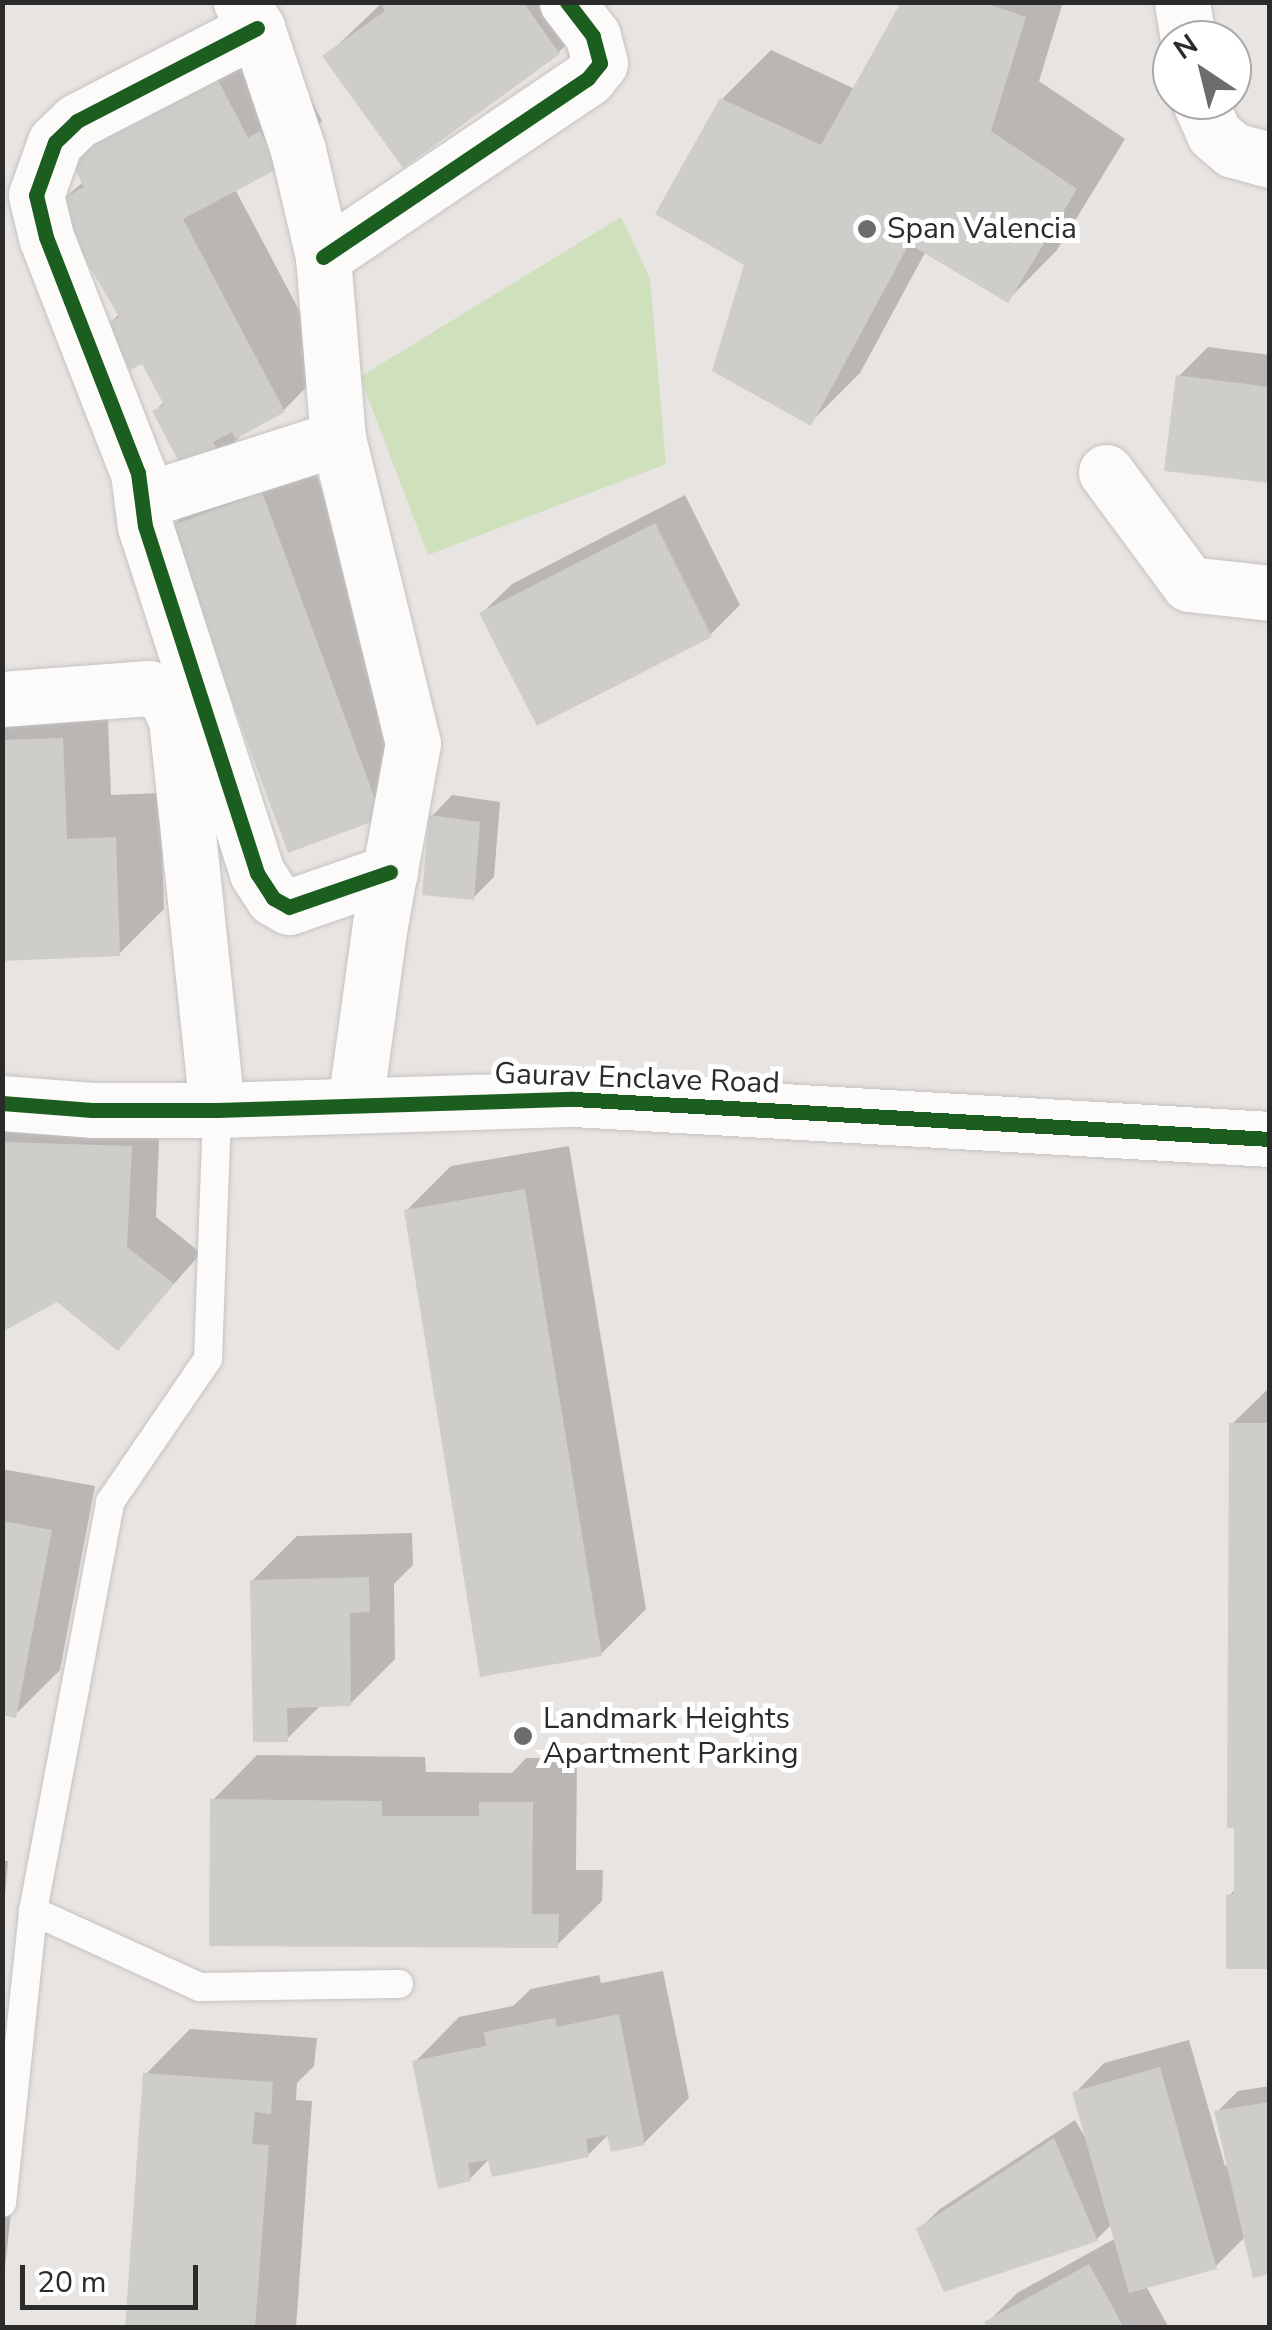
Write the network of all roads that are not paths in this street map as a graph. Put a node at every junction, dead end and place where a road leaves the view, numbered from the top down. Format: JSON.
{"nodes":[{"id":1,"x":567,"y":2,"type":"edge"},
{"id":2,"x":249,"y":15,"type":"edge"},
{"id":3,"x":1207,"y":120,"type":"edge"},
{"id":4,"x":1270,"y":160,"type":"edge"},
{"id":5,"x":323,"y":257,"type":"junction"},
{"id":6,"x":338,"y":438,"type":"junction"},
{"id":7,"x":1106,"y":472,"type":"dead end"},
{"id":8,"x":142,"y":501,"type":"junction"},
{"id":9,"x":1270,"y":592,"type":"edge"},
{"id":10,"x":2,"y":699,"type":"edge"},
{"id":11,"x":390,"y":872,"type":"junction"},
{"id":12,"x":2,"y":1103,"type":"edge"},
{"id":13,"x":355,"y":1106,"type":"junction"},
{"id":14,"x":217,"y":1110,"type":"junction"},
{"id":15,"x":1270,"y":1139,"type":"edge"},
{"id":16,"x":34,"y":1911,"type":"junction"},
{"id":17,"x":399,"y":1984,"type":"dead end"},
{"id":18,"x":2,"y":2203,"type":"edge"}],
"edges":[{"from":1,"to":5,"type":"street"},
{"from":2,"to":5,"type":"street"},
{"from":2,"to":8,"type":"street"},
{"from":3,"to":4,"type":"street"},
{"from":5,"to":6,"type":"street"},
{"from":6,"to":8,"type":"street"},
{"from":6,"to":11,"type":"street"},
{"from":7,"to":9,"type":"street"},
{"from":8,"to":11,"type":"street"},
{"from":10,"to":14,"type":"street"},
{"from":11,"to":13,"type":"street"},
{"from":12,"to":14,"type":"street","name":"Gaurav Enclave Road"},
{"from":13,"to":14,"type":"street","name":"Gaurav Enclave Road"},
{"from":13,"to":15,"type":"street","name":"Gaurav Enclave Road"},
{"from":14,"to":16,"type":"lane"},
{"from":16,"to":17,"type":"lane"},
{"from":16,"to":18,"type":"lane"}]}
